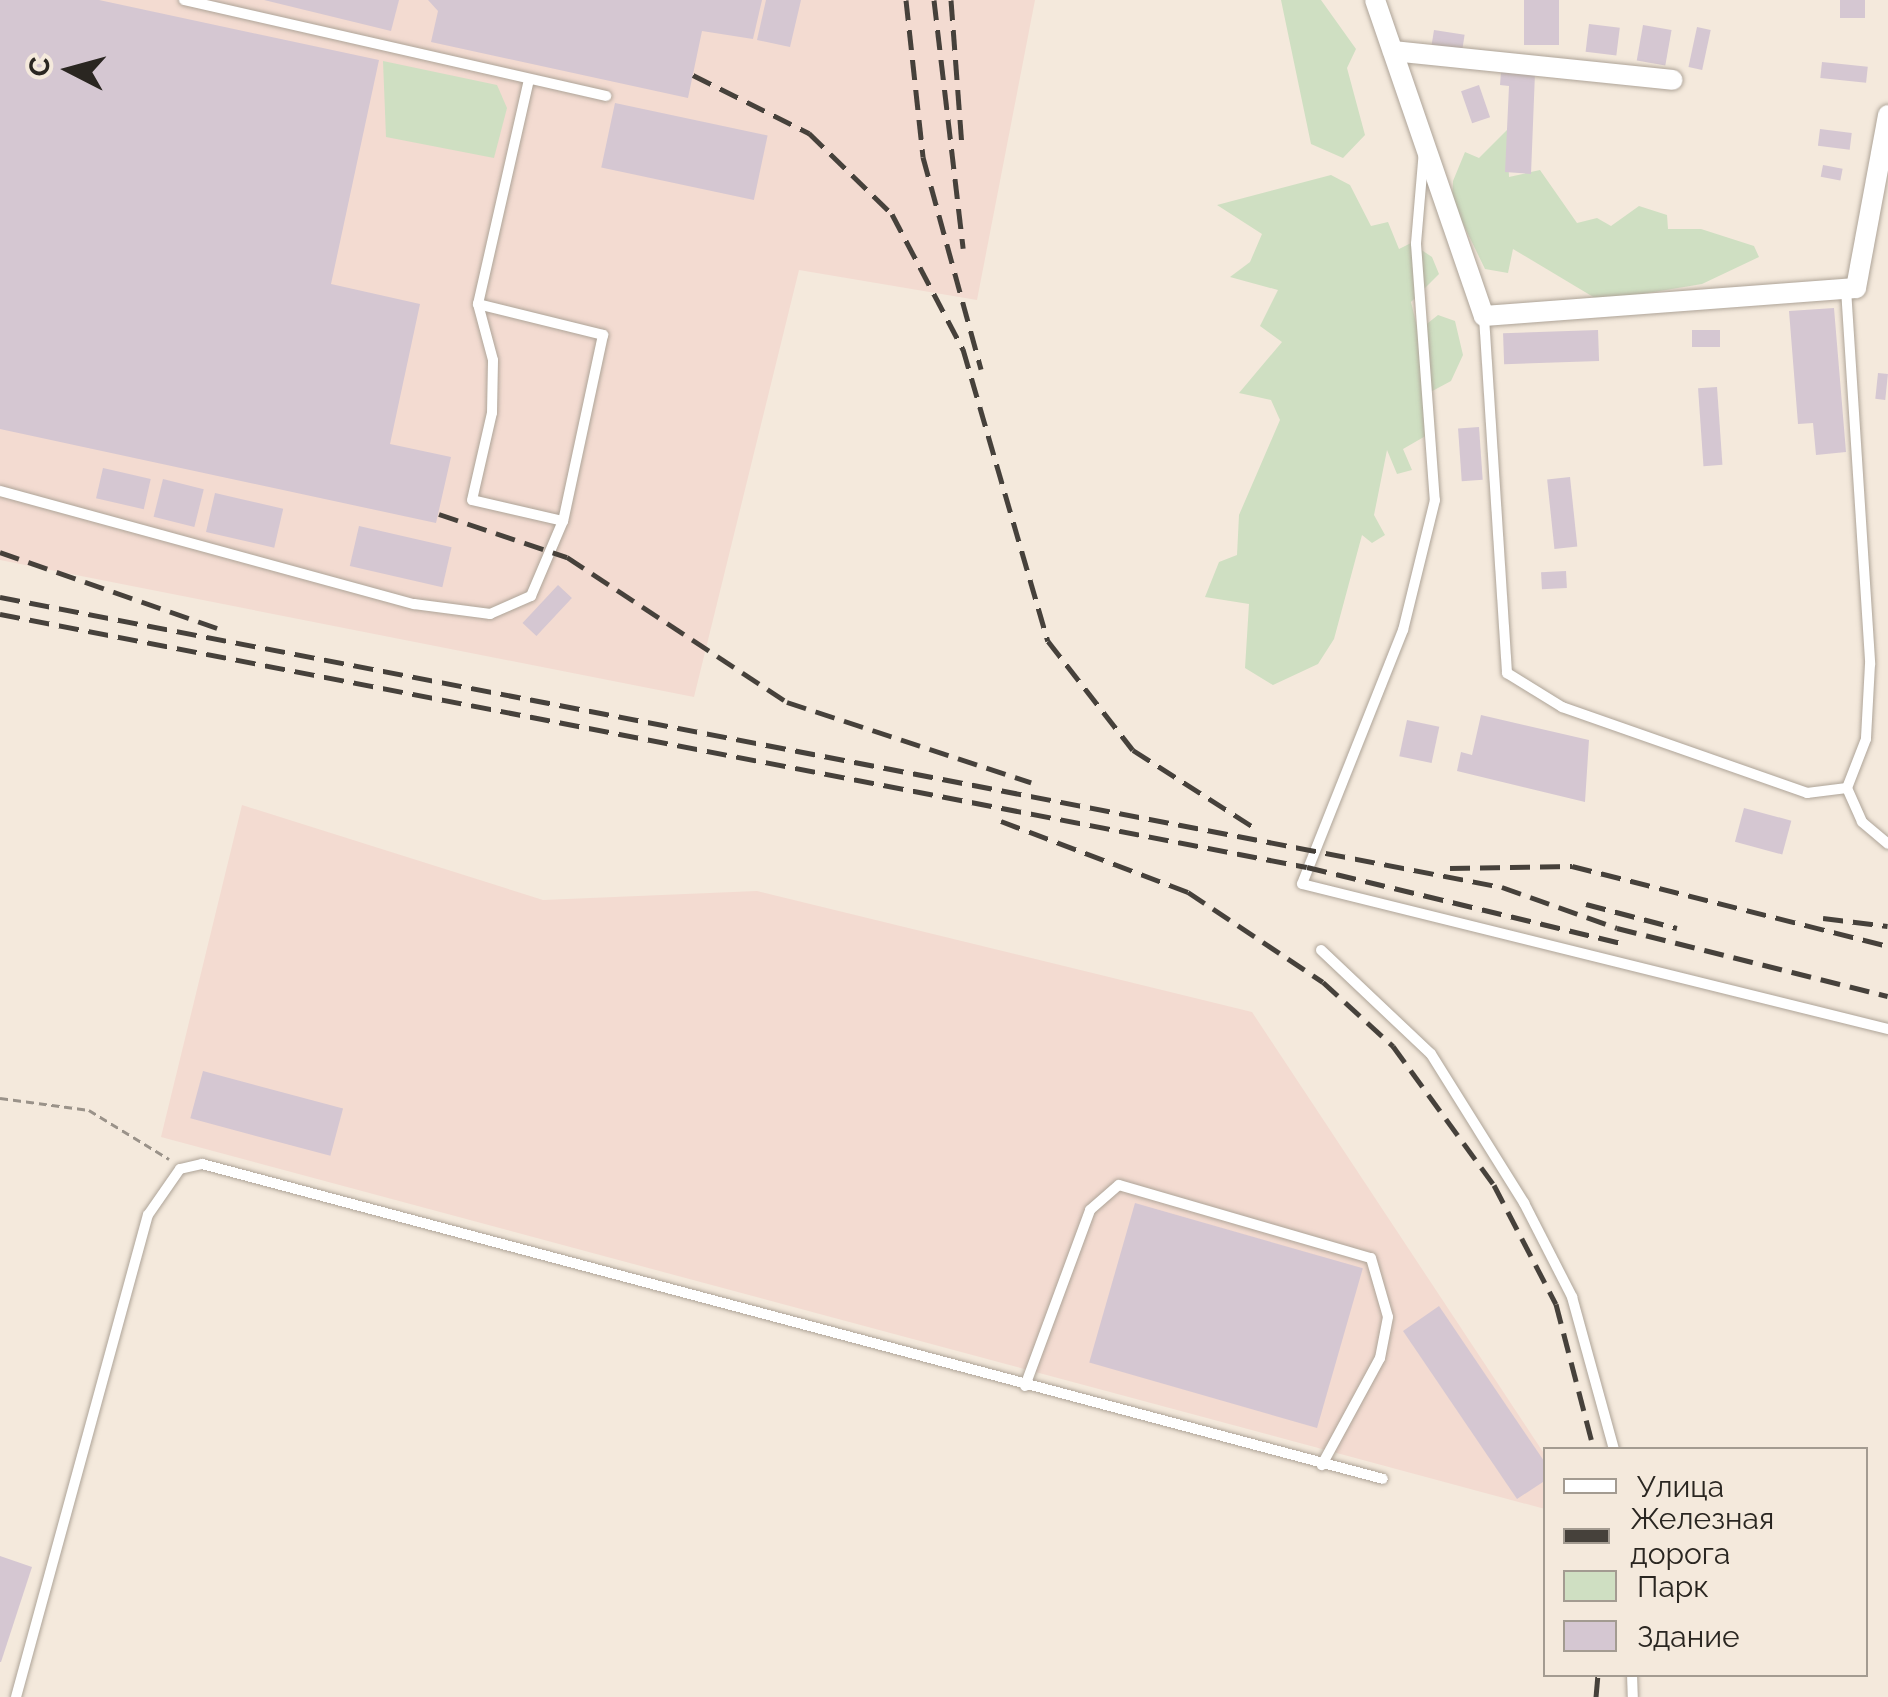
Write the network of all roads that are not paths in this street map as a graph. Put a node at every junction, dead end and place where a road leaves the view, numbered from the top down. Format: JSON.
{"nodes":[{"id":1,"x":184,"y":0,"type":"edge"},
{"id":2,"x":1375,"y":0,"type":"edge"},
{"id":3,"x":1393,"y":51,"type":"junction"},
{"id":4,"x":529,"y":80,"type":"junction"},
{"id":5,"x":1672,"y":80,"type":"dead end"},
{"id":6,"x":606,"y":96,"type":"dead end"},
{"id":7,"x":1888,"y":115,"type":"edge"},
{"id":8,"x":1426,"y":143,"type":"junction"},
{"id":9,"x":1846,"y":289,"type":"junction"},
{"id":10,"x":478,"y":304,"type":"junction"},
{"id":11,"x":1484,"y":316,"type":"junction"},
{"id":12,"x":0,"y":491,"type":"edge"},
{"id":13,"x":563,"y":521,"type":"junction"},
{"id":14,"x":1848,"y":788,"type":"junction"},
{"id":15,"x":1888,"y":844,"type":"edge"},
{"id":16,"x":1321,"y":950,"type":"dead end"},
{"id":17,"x":1888,"y":1029,"type":"edge"},
{"id":18,"x":1025,"y":1386,"type":"junction"},
{"id":19,"x":1613,"y":1447,"type":"edge"},
{"id":20,"x":1322,"y":1464,"type":"junction"},
{"id":21,"x":1383,"y":1479,"type":"dead end"},
{"id":22,"x":16,"y":1697,"type":"edge"}],
"edges":[{"from":1,"to":4,"type":"lane"},
{"from":2,"to":3,"type":"street"},
{"from":3,"to":5,"type":"street"},
{"from":3,"to":8,"type":"street"},
{"from":4,"to":6,"type":"lane"},
{"from":4,"to":10,"type":"lane"},
{"from":7,"to":9,"type":"street"},
{"from":8,"to":11,"type":"street"},
{"from":8,"to":17,"type":"lane"},
{"from":9,"to":11,"type":"street"},
{"from":9,"to":14,"type":"lane"},
{"from":10,"to":13,"type":"lane"},
{"from":10,"to":13,"type":"lane"},
{"from":11,"to":14,"type":"lane"},
{"from":12,"to":13,"type":"lane"},
{"from":14,"to":15,"type":"lane"},
{"from":16,"to":19,"type":"lane"},
{"from":18,"to":20,"type":"lane"},
{"from":18,"to":20,"type":"lane"},
{"from":18,"to":22,"type":"lane"},
{"from":20,"to":21,"type":"lane"}]}
